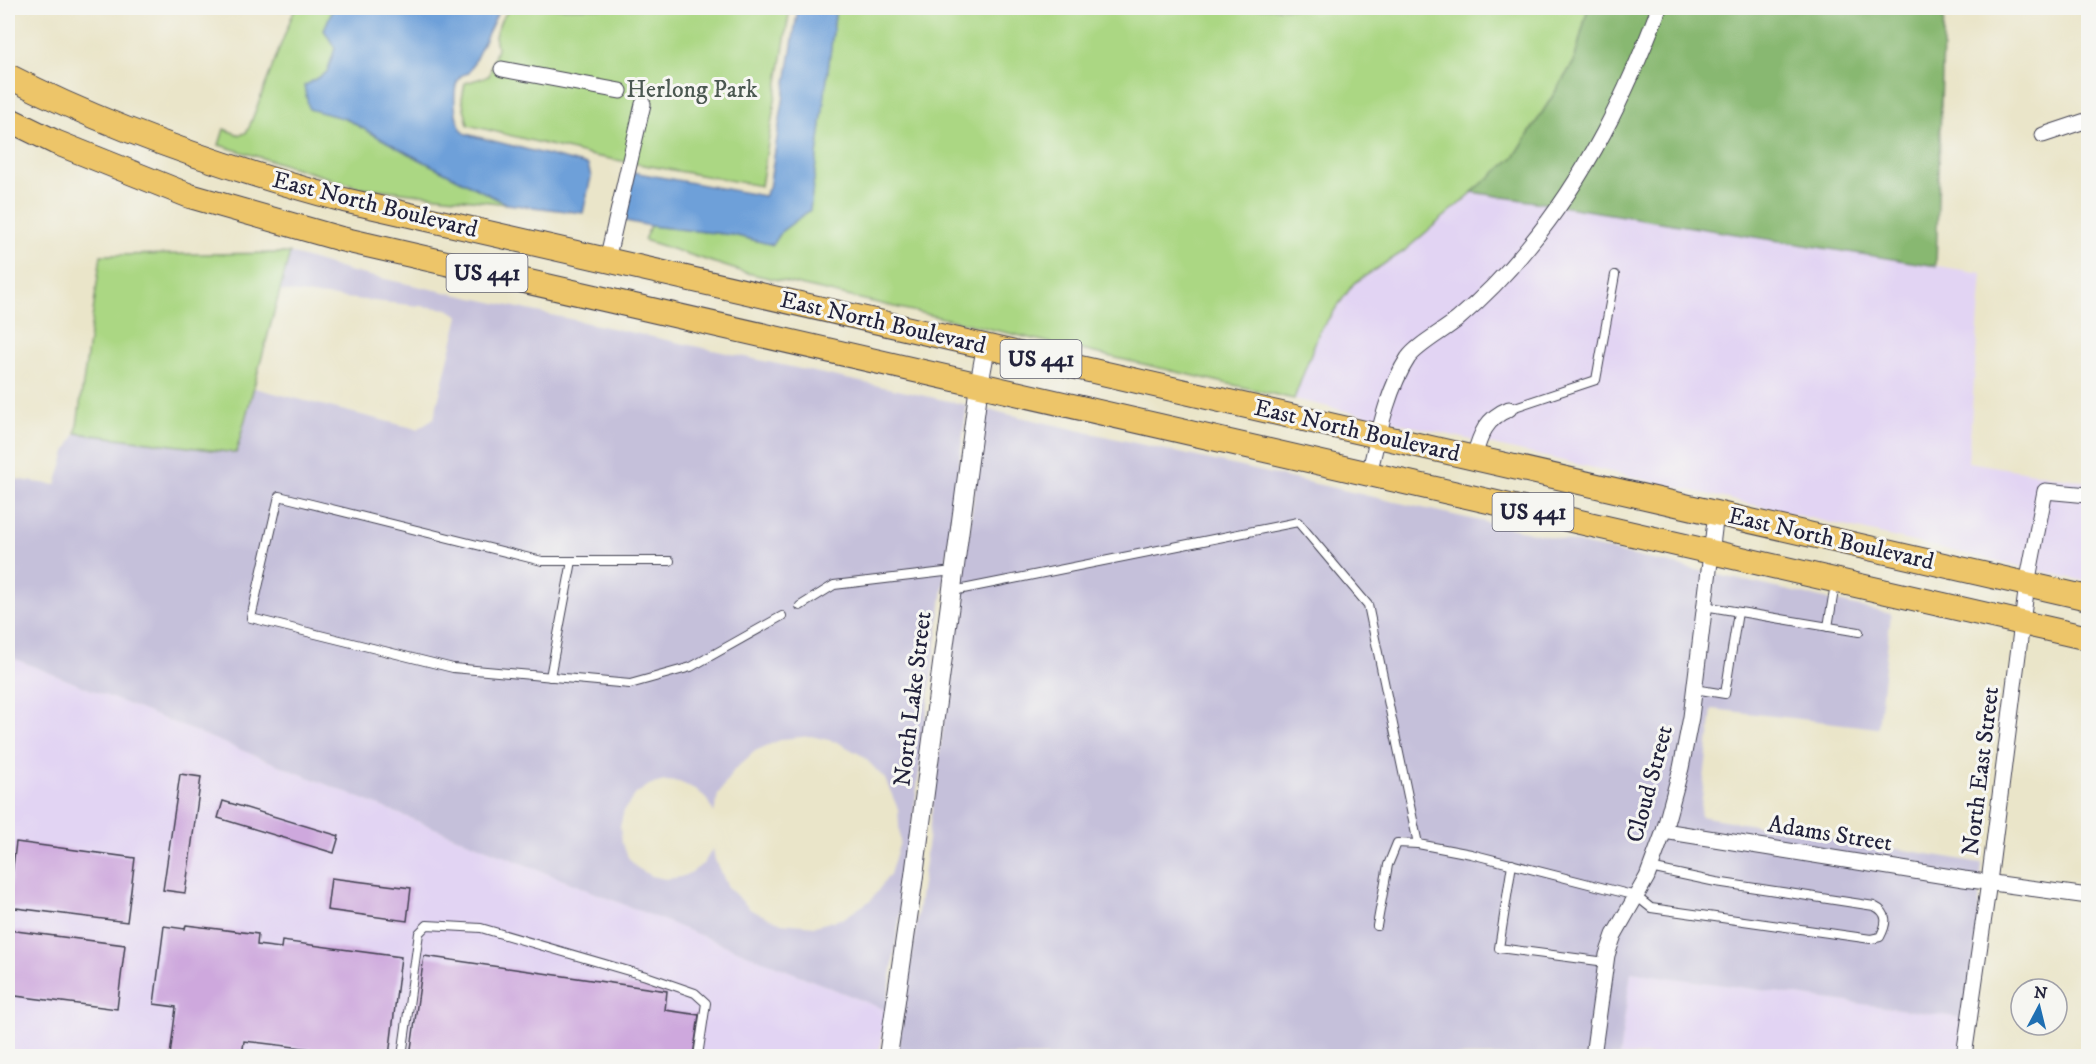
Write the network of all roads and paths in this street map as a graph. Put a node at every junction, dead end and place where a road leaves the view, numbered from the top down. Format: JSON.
{"nodes":[{"id":1,"x":1659,"y":8,"type":"edge"},
{"id":2,"x":502,"y":69,"type":"dead end"},
{"id":3,"x":8,"y":76,"type":"edge"},
{"id":4,"x":620,"y":91,"type":"dead end"},
{"id":5,"x":643,"y":104,"type":"dead end"},
{"id":6,"x":8,"y":119,"type":"edge"},
{"id":7,"x":2088,"y":120,"type":"edge"},
{"id":8,"x":2043,"y":135,"type":"dead end"},
{"id":9,"x":607,"y":260,"type":"junction"},
{"id":10,"x":1616,"y":275,"type":"dead end"},
{"id":11,"x":598,"y":298,"type":"junction"},
{"id":12,"x":986,"y":347,"type":"junction"},
{"id":13,"x":979,"y":385,"type":"junction"},
{"id":14,"x":1509,"y":409,"type":"joint"},
{"id":15,"x":1378,"y":436,"type":"junction"},
{"id":16,"x":1474,"y":457,"type":"junction"},
{"id":17,"x":1370,"y":474,"type":"junction"},
{"id":18,"x":2088,"y":495,"type":"edge"},
{"id":19,"x":1716,"y":513,"type":"junction"},
{"id":20,"x":1710,"y":553,"type":"junction"},
{"id":21,"x":572,"y":561,"type":"junction"},
{"id":22,"x":670,"y":561,"type":"dead end"},
{"id":23,"x":954,"y":570,"type":"junction"},
{"id":24,"x":1835,"y":581,"type":"junction"},
{"id":25,"x":2027,"y":584,"type":"junction"},
{"id":26,"x":951,"y":592,"type":"junction"},
{"id":27,"x":2088,"y":598,"type":"edge"},
{"id":28,"x":800,"y":606,"type":"dead end"},
{"id":29,"x":1704,"y":606,"type":"junction"},
{"id":30,"x":1738,"y":612,"type":"junction"},
{"id":31,"x":782,"y":616,"type":"dead end"},
{"id":32,"x":2022,"y":623,"type":"junction"},
{"id":33,"x":1828,"y":627,"type":"junction"},
{"id":34,"x":1859,"y":632,"type":"dead end"},
{"id":35,"x":2088,"y":638,"type":"edge"},
{"id":36,"x":550,"y":677,"type":"junction"},
{"id":37,"x":1694,"y":689,"type":"junction"},
{"id":38,"x":1664,"y":831,"type":"junction"},
{"id":39,"x":1418,"y":844,"type":"junction"},
{"id":40,"x":1512,"y":864,"type":"junction"},
{"id":41,"x":1650,"y":868,"type":"junction"},
{"id":42,"x":1989,"y":882,"type":"junction"},
{"id":43,"x":1636,"y":896,"type":"junction"},
{"id":44,"x":2088,"y":896,"type":"edge"},
{"id":45,"x":1377,"y":926,"type":"dead end"},
{"id":46,"x":1606,"y":962,"type":"junction"},
{"id":47,"x":402,"y":1056,"type":"edge"},
{"id":48,"x":698,"y":1056,"type":"edge"},
{"id":49,"x":888,"y":1056,"type":"edge"},
{"id":50,"x":1593,"y":1056,"type":"edge"},
{"id":51,"x":1964,"y":1056,"type":"edge"}],
"edges":[{"from":1,"to":15,"type":"street"},
{"from":2,"to":4,"type":"street"},
{"from":3,"to":9,"type":"main road","name":"East North Boulevard","number":"US 441"},
{"from":5,"to":9,"type":"street"},
{"from":6,"to":11,"type":"main road","name":"East North Boulevard","number":"US 441"},
{"from":7,"to":8,"type":"street"},
{"from":9,"to":11,"type":"main road"},
{"from":9,"to":12,"type":"main road","name":"East North Boulevard","number":"US 441"},
{"from":10,"to":14,"type":"lane"},
{"from":11,"to":13,"type":"main road","name":"East North Boulevard","number":"US 441"},
{"from":12,"to":13,"type":"street","name":"North Lake Street"},
{"from":12,"to":15,"type":"main road","name":"East North Boulevard","number":"US 441"},
{"from":13,"to":17,"type":"main road","name":"East North Boulevard","number":"US 441"},
{"from":13,"to":23,"type":"street","name":"North Lake Street"},
{"from":14,"to":16,"type":"street"},
{"from":15,"to":16,"type":"main road","name":"East North Boulevard","number":"US 441"},
{"from":15,"to":17,"type":"street"},
{"from":16,"to":19,"type":"main road","name":"East North Boulevard","number":"US 441"},
{"from":17,"to":20,"type":"main road","name":"East North Boulevard","number":"US 441"},
{"from":18,"to":25,"type":"street","name":"North East Street"},
{"from":19,"to":20,"type":"street","name":"Cloud Street"},
{"from":19,"to":25,"type":"main road","name":"East North Boulevard","number":"US 441"},
{"from":20,"to":24,"type":"main road","name":"East North Boulevard","number":"US 441"},
{"from":20,"to":29,"type":"street","name":"Cloud Street"},
{"from":21,"to":22,"type":"lane"},
{"from":21,"to":36,"type":"lane"},
{"from":21,"to":36,"type":"lane"},
{"from":23,"to":26,"type":"street","name":"North Lake Street"},
{"from":23,"to":28,"type":"lane"},
{"from":24,"to":32,"type":"main road","name":"East North Boulevard","number":"US 441"},
{"from":24,"to":33,"type":"lane"},
{"from":25,"to":27,"type":"main road","name":"East North Boulevard","number":"US 441"},
{"from":25,"to":32,"type":"street","name":"North East Street"},
{"from":26,"to":39,"type":"lane"},
{"from":26,"to":49,"type":"street","name":"North Lake Street"},
{"from":29,"to":30,"type":"lane"},
{"from":29,"to":37,"type":"street","name":"Cloud Street"},
{"from":30,"to":33,"type":"lane"},
{"from":30,"to":37,"type":"lane"},
{"from":31,"to":36,"type":"lane"},
{"from":32,"to":35,"type":"main road","name":"East North Boulevard","number":"US 441"},
{"from":32,"to":42,"type":"street","name":"North East Street"},
{"from":33,"to":34,"type":"lane"},
{"from":37,"to":38,"type":"street","name":"Cloud Street"},
{"from":38,"to":41,"type":"street","name":"Cloud Street"},
{"from":38,"to":42,"type":"street","name":"Adams Street"},
{"from":39,"to":40,"type":"lane"},
{"from":39,"to":45,"type":"lane"},
{"from":40,"to":43,"type":"lane"},
{"from":40,"to":46,"type":"lane"},
{"from":41,"to":43,"type":"street","name":"Cloud Street"},
{"from":41,"to":43,"type":"lane"},
{"from":42,"to":44,"type":"street","name":"Adams Street"},
{"from":42,"to":51,"type":"street","name":"North East Street"},
{"from":43,"to":46,"type":"street","name":"Cloud Street"},
{"from":46,"to":50,"type":"street","name":"Cloud Street"},
{"from":47,"to":48,"type":"lane"}]}
